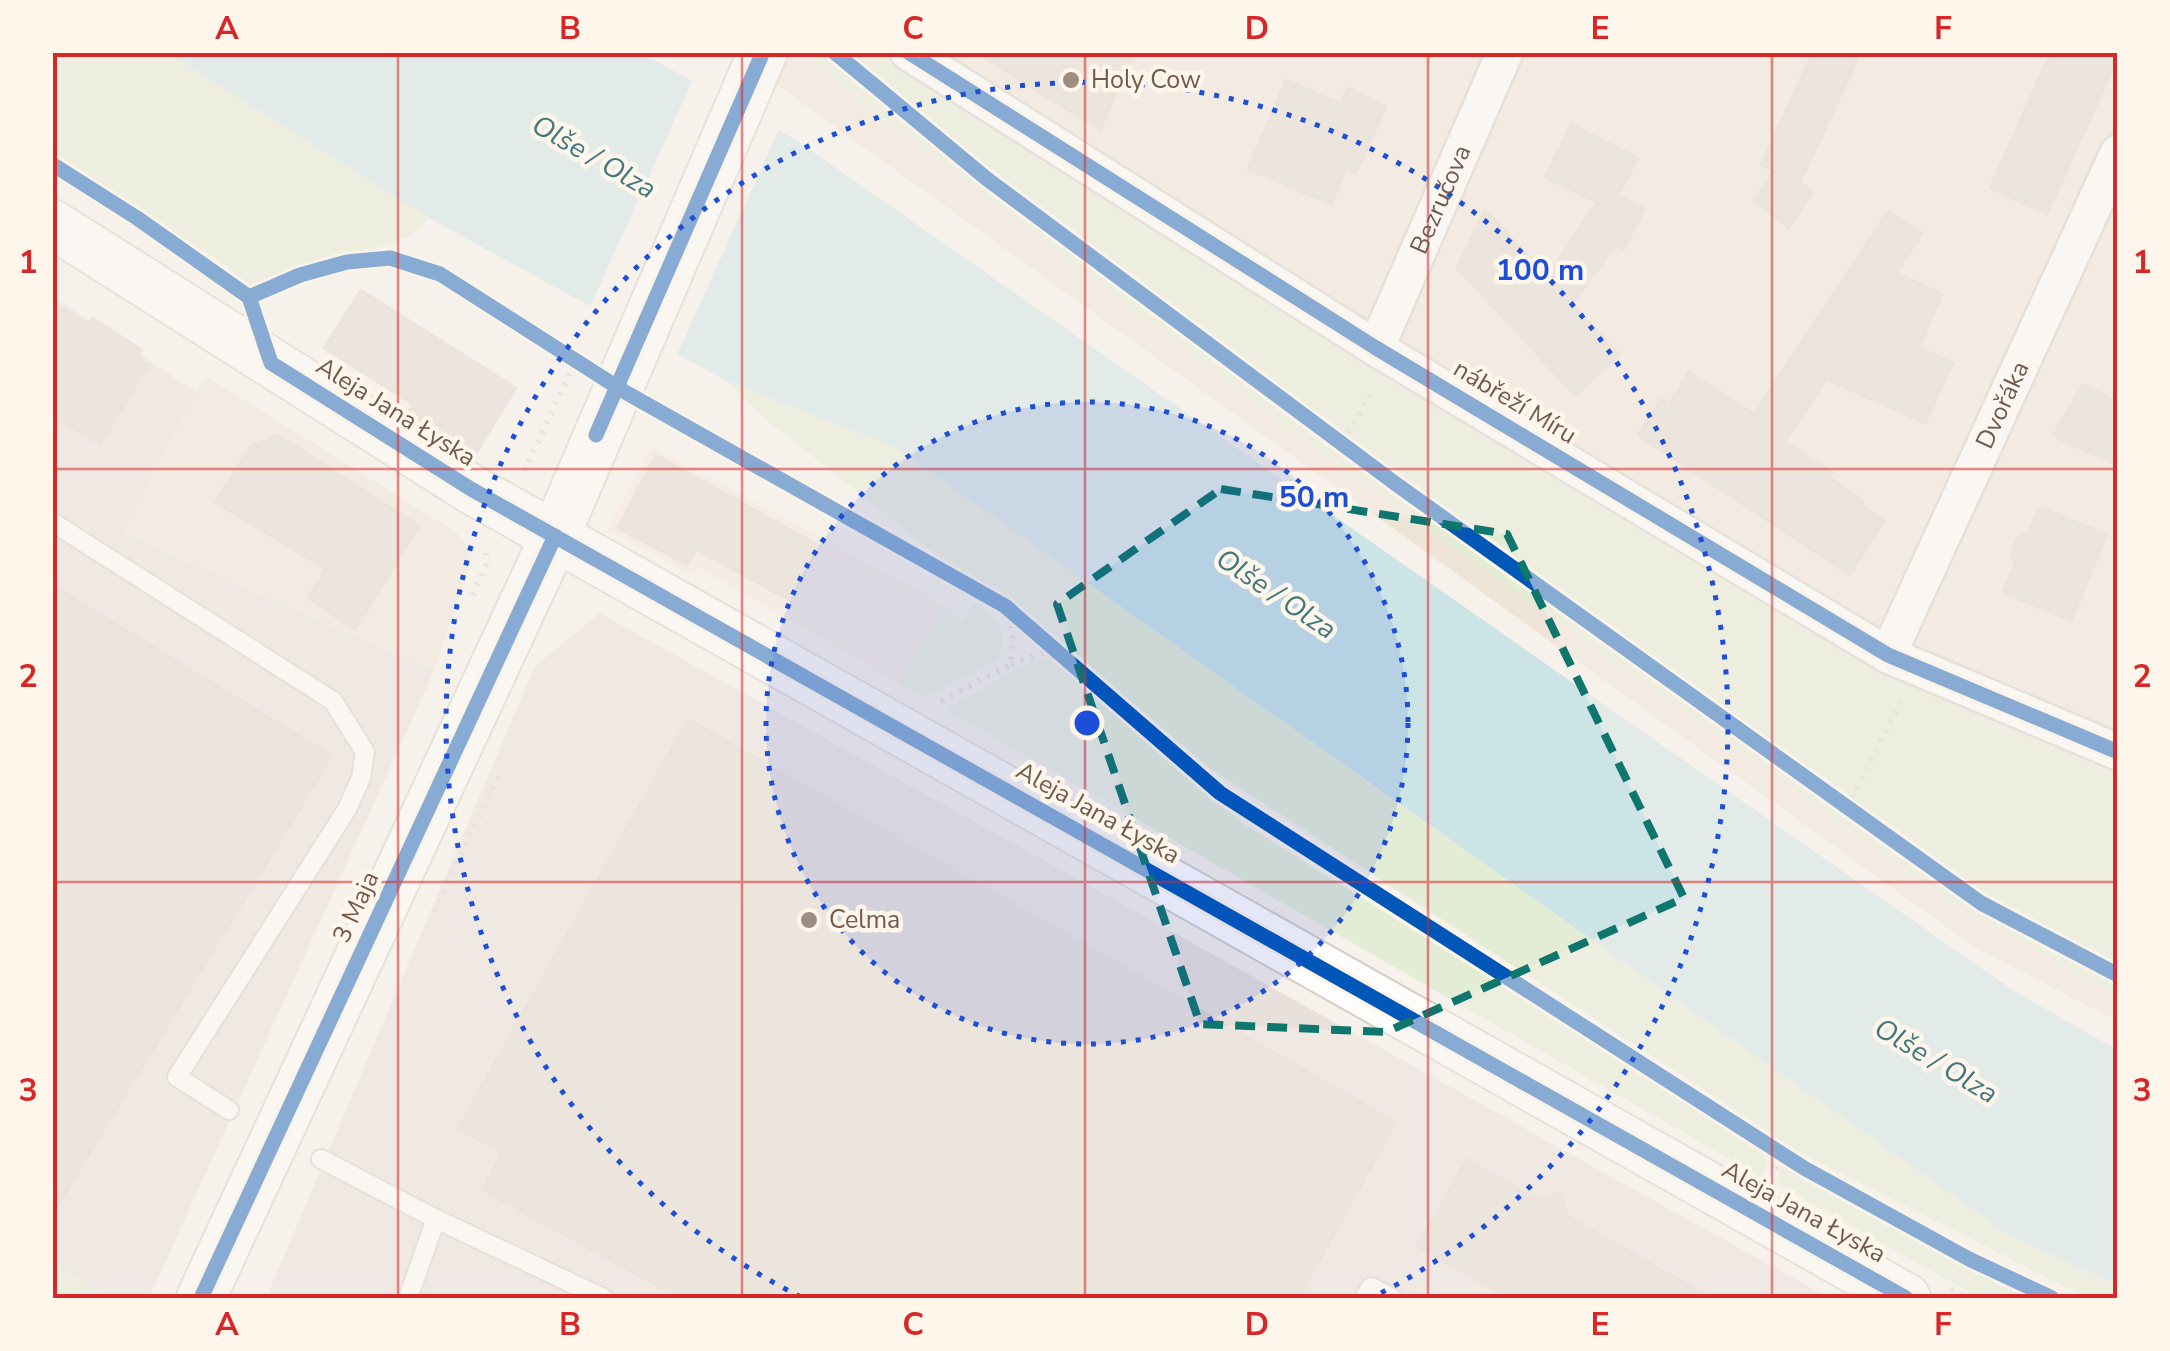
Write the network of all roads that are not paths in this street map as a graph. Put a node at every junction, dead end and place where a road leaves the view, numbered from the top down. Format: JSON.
{"nodes":[{"id":1,"x":764,"y":52,"type":"edge"},
{"id":2,"x":908,"y":52,"type":"edge"},
{"id":3,"x":1505,"y":52,"type":"edge"},
{"id":4,"x":2118,"y":152,"type":"edge"},
{"id":5,"x":52,"y":224,"type":"edge"},
{"id":6,"x":1376,"y":348,"type":"junction"},
{"id":7,"x":52,"y":522,"type":"edge"},
{"id":8,"x":555,"y":536,"type":"junction"},
{"id":9,"x":1903,"y":662,"type":"junction"},
{"id":10,"x":2118,"y":752,"type":"edge"},
{"id":11,"x":230,"y":1110,"type":"dead end"},
{"id":12,"x":321,"y":1159,"type":"dead end"},
{"id":13,"x":436,"y":1219,"type":"junction"},
{"id":14,"x":201,"y":1298,"type":"edge"},
{"id":15,"x":408,"y":1298,"type":"edge"},
{"id":16,"x":603,"y":1298,"type":"edge"},
{"id":17,"x":1364,"y":1298,"type":"edge"},
{"id":18,"x":1392,"y":1298,"type":"edge"},
{"id":19,"x":1906,"y":1298,"type":"edge"}],
"edges":[{"from":1,"to":8,"type":"street","name":"3 Maja"},
{"from":2,"to":6,"type":"street","name":"nábřeží Míru"},
{"from":3,"to":6,"type":"street","name":"Bezručova"},
{"from":4,"to":9,"type":"street","name":"Dvořáka"},
{"from":5,"to":8,"type":"street","name":"Aleja Jana Łyska"},
{"from":6,"to":9,"type":"street","name":"nábřeží Míru"},
{"from":7,"to":11,"type":"lane"},
{"from":8,"to":14,"type":"street","name":"3 Maja"},
{"from":8,"to":19,"type":"street","name":"Aleja Jana Łyska"},
{"from":9,"to":10,"type":"street","name":"nábřeží Míru"},
{"from":12,"to":13,"type":"lane"},
{"from":13,"to":15,"type":"lane"},
{"from":13,"to":16,"type":"lane"},
{"from":17,"to":18,"type":"lane"}]}
